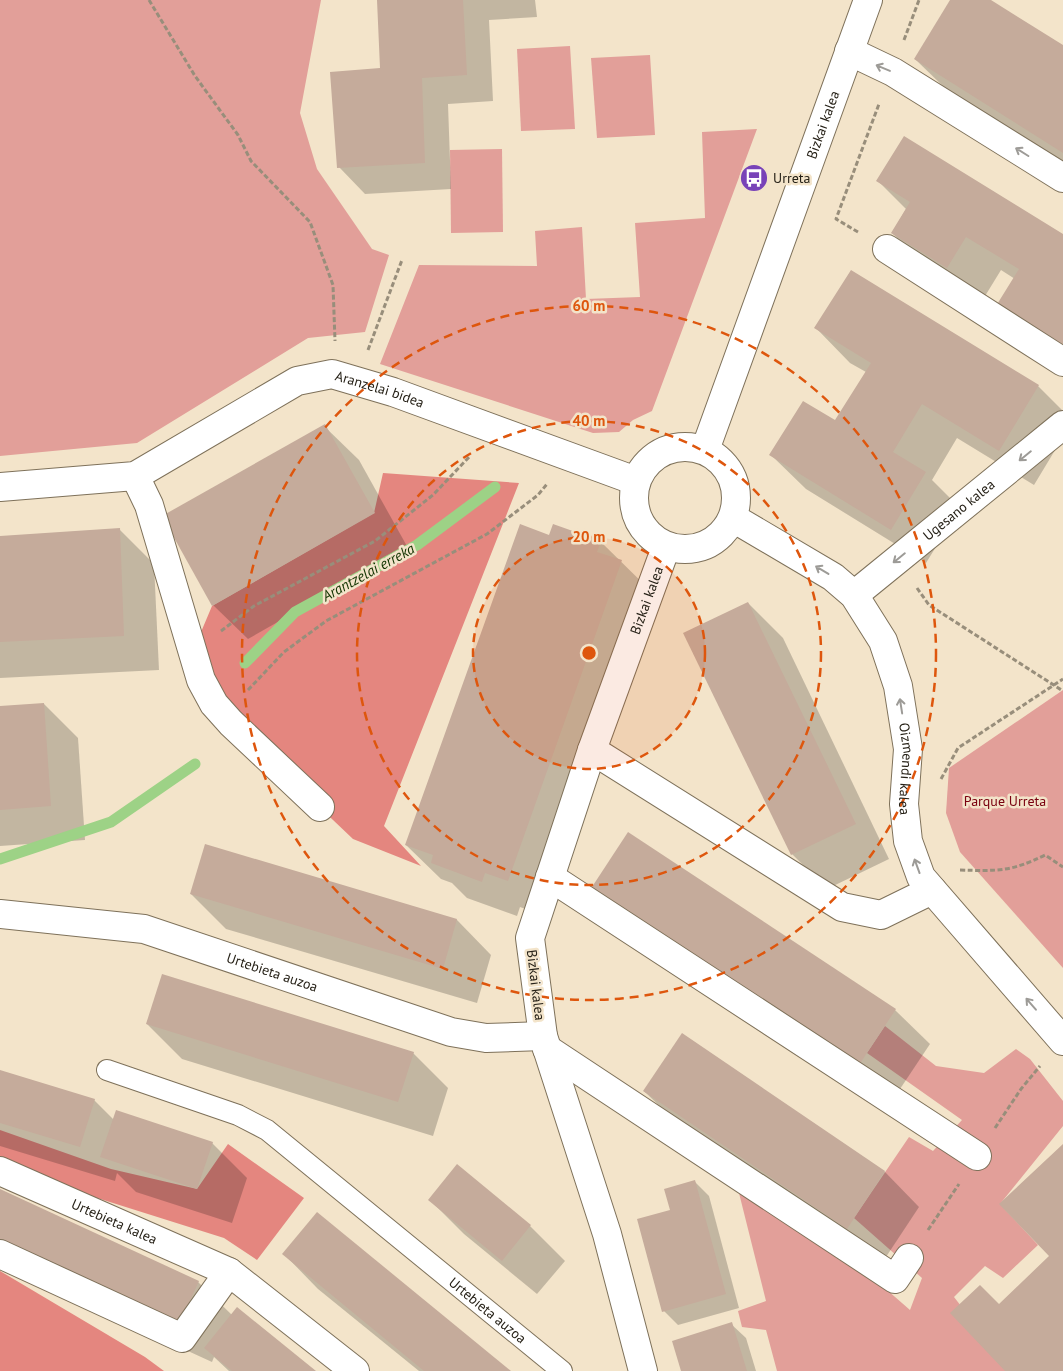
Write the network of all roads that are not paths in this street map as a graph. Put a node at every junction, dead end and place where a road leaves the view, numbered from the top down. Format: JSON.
{"nodes":[{"id":1,"x":868,"y":0,"type":"edge"},
{"id":2,"x":849,"y":52,"type":"junction"},
{"id":3,"x":1063,"y":178,"type":"edge"},
{"id":4,"x":887,"y":249,"type":"dead end"},
{"id":5,"x":1063,"y":362,"type":"edge"},
{"id":6,"x":1063,"y":425,"type":"edge"},
{"id":7,"x":705,"y":450,"type":"junction"},
{"id":8,"x":135,"y":476,"type":"junction"},
{"id":9,"x":636,"y":480,"type":"junction"},
{"id":10,"x":0,"y":487,"type":"edge"},
{"id":11,"x":733,"y":518,"type":"junction"},
{"id":12,"x":666,"y":546,"type":"junction"},
{"id":13,"x":854,"y":595,"type":"junction"},
{"id":14,"x":592,"y":750,"type":"junction"},
{"id":15,"x":320,"y":807,"type":"dead end"},
{"id":16,"x":550,"y":877,"type":"junction"},
{"id":17,"x":932,"y":890,"type":"junction"},
{"id":18,"x":0,"y":914,"type":"edge"},
{"id":19,"x":1063,"y":1041,"type":"edge"},
{"id":20,"x":545,"y":1043,"type":"junction"},
{"id":21,"x":107,"y":1070,"type":"dead end"},
{"id":22,"x":977,"y":1156,"type":"dead end"},
{"id":23,"x":0,"y":1171,"type":"edge"},
{"id":24,"x":0,"y":1254,"type":"edge"},
{"id":25,"x":909,"y":1258,"type":"road end"},
{"id":26,"x":229,"y":1272,"type":"junction"},
{"id":27,"x":355,"y":1371,"type":"edge"},
{"id":28,"x":562,"y":1371,"type":"edge"},
{"id":29,"x":643,"y":1371,"type":"edge"}],
"edges":[{"from":1,"to":2,"type":"street","name":"Bizkai kalea"},
{"from":3,"to":2,"type":"street","one_way":true},
{"from":2,"to":7,"type":"street","name":"Bizkai kalea"},
{"from":4,"to":5,"type":"street"},
{"from":6,"to":13,"type":"street","name":"Ugesano kalea","one_way":true},
{"from":7,"to":9,"type":"street"},
{"from":7,"to":11,"type":"street"},
{"from":8,"to":9,"type":"street","name":"Aranzelai bidea"},
{"from":8,"to":10,"type":"street","name":"Aranzelai bidea"},
{"from":8,"to":15,"type":"street"},
{"from":9,"to":12,"type":"street"},
{"from":11,"to":12,"type":"street"},
{"from":13,"to":11,"type":"street","name":"Oizmendi kalea","one_way":true},
{"from":12,"to":14,"type":"street","name":"Bizkai kalea"},
{"from":17,"to":13,"type":"street","name":"Oizmendi kalea","one_way":true},
{"from":14,"to":16,"type":"street","name":"Bizkai kalea"},
{"from":14,"to":17,"type":"street"},
{"from":16,"to":20,"type":"street","name":"Bizkai kalea"},
{"from":16,"to":22,"type":"street"},
{"from":19,"to":17,"type":"street","name":"Oizmendi kalea","one_way":true},
{"from":18,"to":20,"type":"street","name":"Urtebieta auzoa"},
{"from":20,"to":25,"type":"street"},
{"from":20,"to":29,"type":"street","name":"Bizkai kalea"},
{"from":21,"to":28,"type":"lane","name":"Urtebieta auzoa"},
{"from":23,"to":26,"type":"street","name":"Urtebieta kalea"},
{"from":24,"to":26,"type":"street"},
{"from":26,"to":27,"type":"street"}]}
